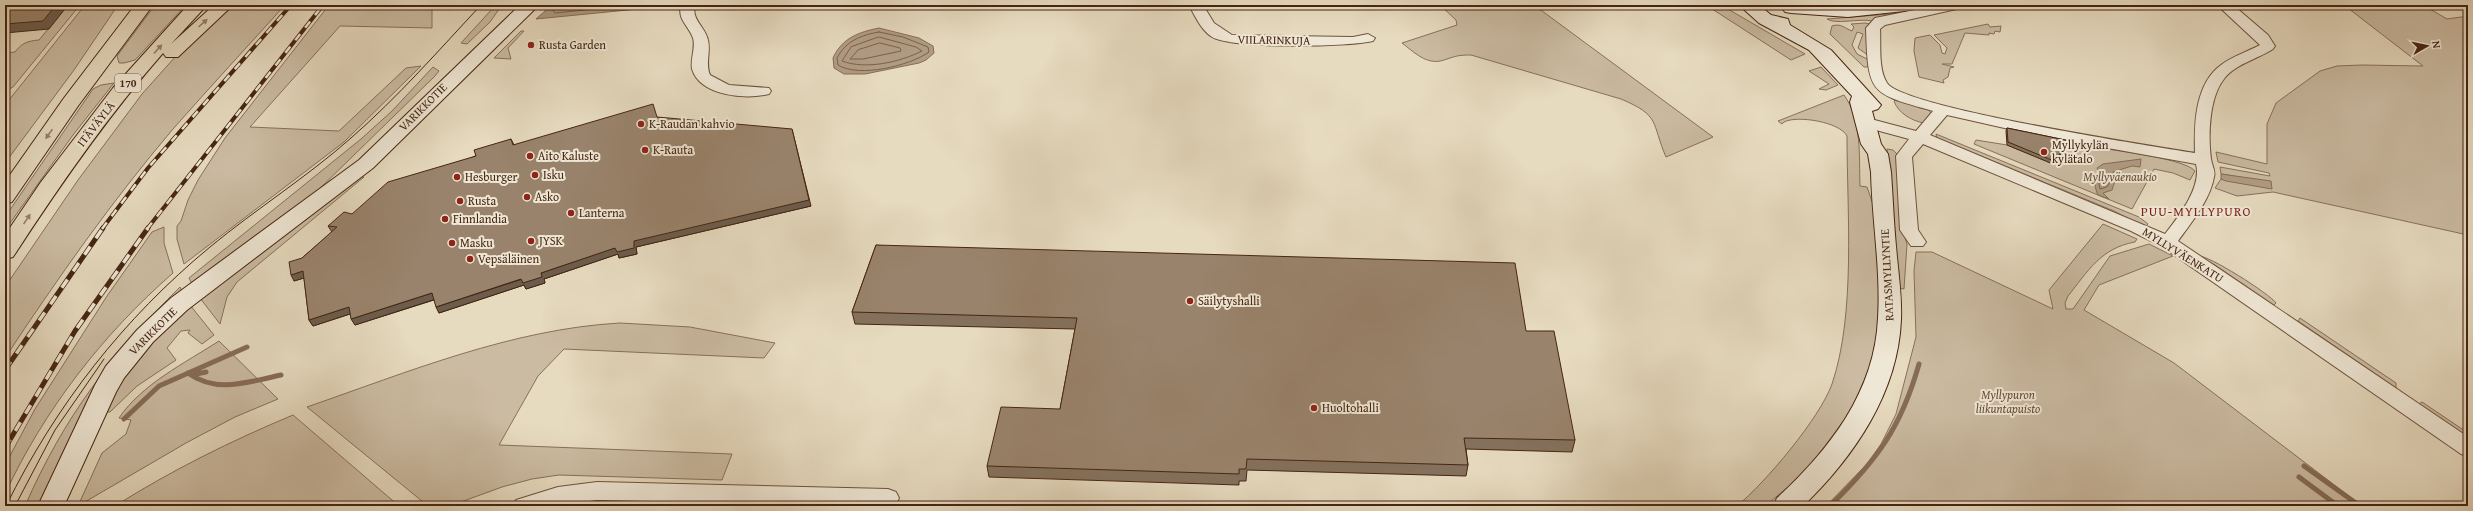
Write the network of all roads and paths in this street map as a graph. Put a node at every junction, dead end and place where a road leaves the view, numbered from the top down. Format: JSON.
{"nodes":[{"id":1,"x":125,"y":5,"type":"edge"},
{"id":2,"x":144,"y":5,"type":"edge"},
{"id":3,"x":198,"y":5,"type":"edge"},
{"id":4,"x":224,"y":5,"type":"edge"},
{"id":5,"x":510,"y":5,"type":"edge"},
{"id":6,"x":530,"y":5,"type":"edge"},
{"id":7,"x":688,"y":5,"type":"edge"},
{"id":8,"x":1196,"y":5,"type":"edge"},
{"id":9,"x":1914,"y":5,"type":"edge"},
{"id":10,"x":1956,"y":5,"type":"edge"},
{"id":11,"x":2224,"y":5,"type":"edge"},
{"id":12,"x":1759,"y":11,"type":"edge"},
{"id":13,"x":1791,"y":13,"type":"edge"},
{"id":14,"x":1368,"y":38,"type":"dead end"},
{"id":15,"x":1815,"y":46,"type":"junction"},
{"id":16,"x":763,"y":91,"type":"dead end"},
{"id":17,"x":71,"y":102,"type":"junction"},
{"id":18,"x":1943,"y":109,"type":"junction"},
{"id":19,"x":1873,"y":124,"type":"junction"},
{"id":20,"x":1920,"y":137,"type":"junction"},
{"id":21,"x":2203,"y":160,"type":"junction"},
{"id":22,"x":63,"y":166,"type":"junction"},
{"id":23,"x":5,"y":196,"type":"edge"},
{"id":24,"x":312,"y":204,"type":"junction"},
{"id":25,"x":1917,"y":242,"type":"dead end"},
{"id":26,"x":2167,"y":242,"type":"junction"},
{"id":27,"x":5,"y":252,"type":"edge"},
{"id":28,"x":2468,"y":448,"type":"edge"},
{"id":29,"x":888,"y":498,"type":"dead end"},
{"id":30,"x":51,"y":506,"type":"edge"},
{"id":31,"x":524,"y":506,"type":"edge"},
{"id":32,"x":1786,"y":506,"type":"edge"}],
"edges":[{"from":1,"to":17,"type":"highway"},
{"from":2,"to":17,"type":"highway"},
{"from":22,"to":3,"type":"highway","name":"ITÄVÄYLÄ","number":"170","one_way":true},
{"from":22,"to":4,"type":"highway","one_way":true},
{"from":5,"to":24,"type":"main road","name":"VARIKKOTIE"},
{"from":6,"to":24,"type":"main road","name":"VARIKKOTIE"},
{"from":7,"to":16,"type":"street"},
{"from":8,"to":14,"type":"street","name":"VIILARINKUJA"},
{"from":9,"to":13,"type":"main road"},
{"from":10,"to":18,"type":"street"},
{"from":11,"to":21,"type":"street"},
{"from":12,"to":13,"type":"main road"},
{"from":12,"to":15,"type":"main road","name":"RATASMYLLYNTIE"},
{"from":13,"to":15,"type":"main road","name":"RATASMYLLYNTIE"},
{"from":15,"to":19,"type":"main road","name":"RATASMYLLYNTIE"},
{"from":17,"to":23,"type":"highway","one_way":true},
{"from":18,"to":20,"type":"street"},
{"from":18,"to":21,"type":"street"},
{"from":19,"to":20,"type":"street","name":"MYLLYVÄENKATU"},
{"from":19,"to":32,"type":"main road","name":"RATASMYLLYNTIE"},
{"from":20,"to":25,"type":"street"},
{"from":20,"to":26,"type":"street","name":"MYLLYVÄENKATU"},
{"from":21,"to":26,"type":"street"},
{"from":27,"to":22,"type":"highway","name":"ITÄVÄYLÄ","number":"170","one_way":true},
{"from":24,"to":30,"type":"main road","name":"VARIKKOTIE"},
{"from":26,"to":28,"type":"street","name":"MYLLYVÄENKATU"},
{"from":29,"to":31,"type":"street"}]}
